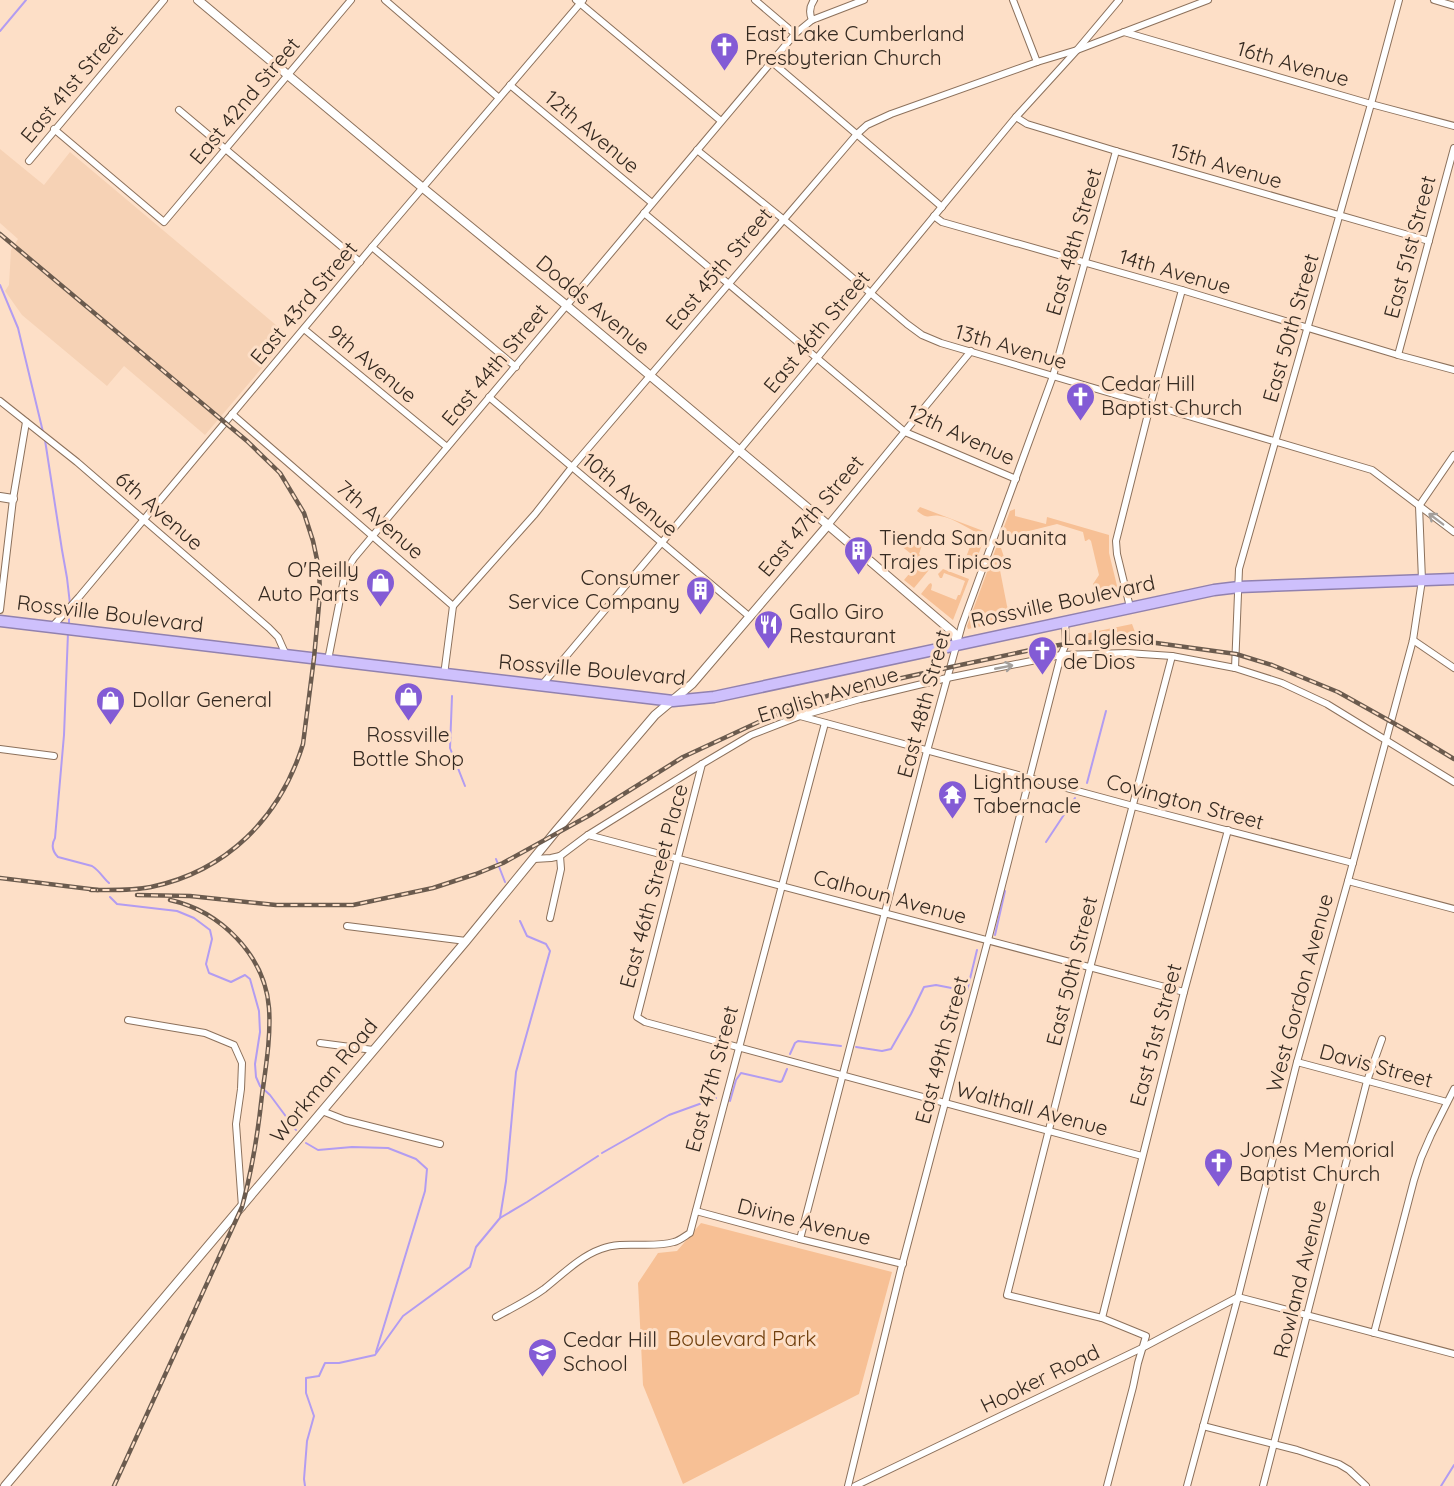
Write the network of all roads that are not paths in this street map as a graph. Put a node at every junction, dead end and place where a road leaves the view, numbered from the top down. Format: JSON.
{"nodes":[{"id":1,"x":164,"y":0,"type":"edge"},
{"id":2,"x":198,"y":0,"type":"edge"},
{"id":3,"x":351,"y":0,"type":"edge"},
{"id":4,"x":385,"y":0,"type":"edge"},
{"id":5,"x":756,"y":0,"type":"edge"},
{"id":6,"x":814,"y":0,"type":"edge"},
{"id":7,"x":864,"y":0,"type":"edge"},
{"id":8,"x":1013,"y":0,"type":"edge"},
{"id":9,"x":1119,"y":0,"type":"edge"},
{"id":10,"x":1208,"y":0,"type":"edge"},
{"id":11,"x":1399,"y":0,"type":"edge"},
{"id":12,"x":1434,"y":0,"type":"edge"},
{"id":13,"x":579,"y":1,"type":"edge"},
{"id":14,"x":1454,"y":6,"type":"edge"},
{"id":15,"x":812,"y":20,"type":"junction"},
{"id":16,"x":1123,"y":32,"type":"junction"},
{"id":17,"x":795,"y":34,"type":"junction"},
{"id":18,"x":1077,"y":50,"type":"junction"},
{"id":19,"x":772,"y":62,"type":"junction"},
{"id":20,"x":1037,"y":62,"type":"junction"},
{"id":21,"x":288,"y":76,"type":"junction"},
{"id":22,"x":510,"y":85,"type":"junction"},
{"id":23,"x":499,"y":98,"type":"junction"},
{"id":24,"x":1371,"y":104,"type":"junction"},
{"id":25,"x":179,"y":110,"type":"dead end"},
{"id":26,"x":1016,"y":117,"type":"junction"},
{"id":27,"x":721,"y":122,"type":"junction"},
{"id":28,"x":1454,"y":126,"type":"edge"},
{"id":29,"x":54,"y":129,"type":"junction"},
{"id":30,"x":857,"y":134,"type":"junction"},
{"id":31,"x":1454,"y":148,"type":"edge"},
{"id":32,"x":225,"y":149,"type":"junction"},
{"id":33,"x":697,"y":150,"type":"junction"},
{"id":34,"x":1116,"y":151,"type":"junction"},
{"id":35,"x":29,"y":161,"type":"dead end"},
{"id":36,"x":423,"y":188,"type":"junction"},
{"id":37,"x":652,"y":203,"type":"junction"},
{"id":38,"x":942,"y":207,"type":"junction"},
{"id":39,"x":644,"y":213,"type":"junction"},
{"id":40,"x":934,"y":216,"type":"junction"},
{"id":41,"x":1339,"y":216,"type":"junction"},
{"id":42,"x":783,"y":219,"type":"junction"},
{"id":43,"x":1429,"y":241,"type":"junction"},
{"id":44,"x":372,"y":247,"type":"junction"},
{"id":45,"x":360,"y":262,"type":"junction"},
{"id":46,"x":1084,"y":263,"type":"junction"},
{"id":47,"x":728,"y":284,"type":"junction"},
{"id":48,"x":1182,"y":290,"type":"junction"},
{"id":49,"x":871,"y":294,"type":"junction"},
{"id":50,"x":566,"y":305,"type":"junction"},
{"id":51,"x":1308,"y":328,"type":"junction"},
{"id":52,"x":304,"y":329,"type":"junction"},
{"id":53,"x":971,"y":351,"type":"junction"},
{"id":54,"x":1398,"y":355,"type":"junction"},
{"id":55,"x":816,"y":358,"type":"junction"},
{"id":56,"x":516,"y":367,"type":"junction"},
{"id":57,"x":1454,"y":370,"type":"edge"},
{"id":58,"x":649,"y":376,"type":"junction"},
{"id":59,"x":1053,"y":376,"type":"junction"},
{"id":60,"x":489,"y":397,"type":"junction"},
{"id":61,"x":0,"y":401,"type":"edge"},
{"id":62,"x":1150,"y":405,"type":"junction"},
{"id":63,"x":232,"y":414,"type":"junction"},
{"id":64,"x":26,"y":422,"type":"junction"},
{"id":65,"x":905,"y":432,"type":"junction"},
{"id":66,"x":1276,"y":441,"type":"junction"},
{"id":67,"x":447,"y":447,"type":"junction"},
{"id":68,"x":739,"y":450,"type":"junction"},
{"id":69,"x":1454,"y":455,"type":"edge"},
{"id":70,"x":572,"y":467,"type":"junction"},
{"id":71,"x":1016,"y":479,"type":"junction"},
{"id":72,"x":0,"y":497,"type":"edge"},
{"id":73,"x":13,"y":499,"type":"junction"},
{"id":74,"x":1419,"y":506,"type":"junction"},
{"id":75,"x":143,"y":520,"type":"junction"},
{"id":76,"x":828,"y":525,"type":"junction"},
{"id":77,"x":1454,"y":532,"type":"edge"},
{"id":78,"x":373,"y":535,"type":"junction"},
{"id":79,"x":661,"y":543,"type":"junction"},
{"id":80,"x":1454,"y":579,"type":"edge"},
{"id":81,"x":1422,"y":580,"type":"junction"},
{"id":82,"x":1239,"y":587,"type":"junction"},
{"id":83,"x":453,"y":606,"type":"junction"},
{"id":84,"x":1130,"y":608,"type":"junction"},
{"id":85,"x":0,"y":610,"type":"edge"},
{"id":86,"x":750,"y":617,"type":"junction"},
{"id":87,"x":0,"y":621,"type":"edge"},
{"id":88,"x":1065,"y":622,"type":"junction"},
{"id":89,"x":52,"y":627,"type":"junction"},
{"id":90,"x":1413,"y":640,"type":"junction"},
{"id":91,"x":957,"y":645,"type":"junction"},
{"id":92,"x":286,"y":655,"type":"junction"},
{"id":93,"x":1061,"y":655,"type":"junction"},
{"id":94,"x":1172,"y":656,"type":"junction"},
{"id":95,"x":328,"y":660,"type":"junction"},
{"id":96,"x":1234,"y":668,"type":"junction"},
{"id":97,"x":1454,"y":668,"type":"edge"},
{"id":98,"x":444,"y":675,"type":"junction"},
{"id":99,"x":947,"y":678,"type":"junction"},
{"id":100,"x":541,"y":686,"type":"junction"},
{"id":101,"x":673,"y":701,"type":"junction"},
{"id":102,"x":800,"y":716,"type":"junction"},
{"id":103,"x":825,"y":723,"type":"junction"},
{"id":104,"x":1386,"y":741,"type":"junction"},
{"id":105,"x":0,"y":749,"type":"edge"},
{"id":106,"x":927,"y":751,"type":"junction"},
{"id":107,"x":54,"y":756,"type":"dead end"},
{"id":108,"x":702,"y":764,"type":"junction"},
{"id":109,"x":1030,"y":778,"type":"junction"},
{"id":110,"x":1454,"y":782,"type":"edge"},
{"id":111,"x":1133,"y":806,"type":"junction"},
{"id":112,"x":1228,"y":830,"type":"junction"},
{"id":113,"x":588,"y":835,"type":"junction"},
{"id":114,"x":560,"y":856,"type":"junction"},
{"id":115,"x":534,"y":859,"type":"junction"},
{"id":116,"x":679,"y":859,"type":"junction"},
{"id":117,"x":1353,"y":863,"type":"junction"},
{"id":118,"x":1348,"y":881,"type":"junction"},
{"id":119,"x":781,"y":886,"type":"junction"},
{"id":120,"x":1454,"y":909,"type":"edge"},
{"id":121,"x":885,"y":913,"type":"junction"},
{"id":122,"x":550,"y":918,"type":"dead end"},
{"id":123,"x":347,"y":926,"type":"dead end"},
{"id":124,"x":988,"y":940,"type":"junction"},
{"id":125,"x":466,"y":941,"type":"junction"},
{"id":126,"x":1090,"y":968,"type":"junction"},
{"id":127,"x":1184,"y":992,"type":"junction"},
{"id":128,"x":637,"y":1017,"type":"joint"},
{"id":129,"x":128,"y":1020,"type":"dead end"},
{"id":130,"x":1382,"y":1038,"type":"dead end"},
{"id":131,"x":320,"y":1042,"type":"dead end"},
{"id":132,"x":739,"y":1048,"type":"junction"},
{"id":133,"x":373,"y":1050,"type":"junction"},
{"id":134,"x":1297,"y":1062,"type":"junction"},
{"id":135,"x":843,"y":1076,"type":"junction"},
{"id":136,"x":1367,"y":1081,"type":"junction"},
{"id":137,"x":1454,"y":1089,"type":"edge"},
{"id":138,"x":1447,"y":1102,"type":"junction"},
{"id":139,"x":945,"y":1103,"type":"junction"},
{"id":140,"x":322,"y":1111,"type":"junction"},
{"id":141,"x":1049,"y":1131,"type":"junction"},
{"id":142,"x":440,"y":1144,"type":"dead end"},
{"id":143,"x":1142,"y":1156,"type":"junction"},
{"id":144,"x":242,"y":1208,"type":"junction"},
{"id":145,"x":696,"y":1211,"type":"junction"},
{"id":146,"x":800,"y":1239,"type":"junction"},
{"id":147,"x":903,"y":1264,"type":"junction"},
{"id":148,"x":1238,"y":1298,"type":"junction"},
{"id":149,"x":1308,"y":1315,"type":"junction"},
{"id":150,"x":496,"y":1317,"type":"dead end"},
{"id":151,"x":1102,"y":1318,"type":"junction"},
{"id":152,"x":1374,"y":1333,"type":"junction"},
{"id":153,"x":1142,"y":1348,"type":"junction"},
{"id":154,"x":1454,"y":1354,"type":"edge"},
{"id":155,"x":1203,"y":1426,"type":"junction"},
{"id":156,"x":1274,"y":1444,"type":"junction"},
{"id":157,"x":5,"y":1486,"type":"edge"},
{"id":158,"x":848,"y":1486,"type":"edge"},
{"id":159,"x":855,"y":1486,"type":"edge"},
{"id":160,"x":1107,"y":1486,"type":"edge"},
{"id":161,"x":1187,"y":1486,"type":"edge"},
{"id":162,"x":1263,"y":1486,"type":"edge"},
{"id":163,"x":1366,"y":1486,"type":"edge"}],
"edges":[{"from":1,"to":29,"type":"street","name":"East 41st Street"},
{"from":2,"to":21,"type":"street","name":"Dodds Avenue"},
{"from":3,"to":21,"type":"street","name":"East 42nd Street"},
{"from":4,"to":23,"type":"street"},
{"from":5,"to":17,"type":"street"},
{"from":6,"to":15,"type":"street"},
{"from":7,"to":15,"type":"street","name":"East 44th Street"},
{"from":8,"to":20,"type":"street"},
{"from":9,"to":18,"type":"street","name":"East 46th Street"},
{"from":10,"to":16,"type":"street","name":"East 45th Street"},
{"from":11,"to":24,"type":"street","name":"East 50th Street"},
{"from":12,"to":14,"type":"street"},
{"from":13,"to":22,"type":"street","name":"East 43rd Street"},
{"from":13,"to":27,"type":"street"},
{"from":15,"to":17,"type":"street","name":"East 44th Street"},
{"from":16,"to":18,"type":"street","name":"East 45th Street"},
{"from":16,"to":24,"type":"street","name":"16th Avenue"},
{"from":17,"to":19,"type":"street","name":"East 44th Street"},
{"from":18,"to":20,"type":"street","name":"East 45th Street"},
{"from":18,"to":26,"type":"street","name":"East 46th Street"},
{"from":19,"to":27,"type":"street","name":"East 44th Street"},
{"from":19,"to":30,"type":"street"},
{"from":20,"to":30,"type":"street","name":"East 45th Street"},
{"from":21,"to":32,"type":"street","name":"East 42nd Street"},
{"from":21,"to":36,"type":"street","name":"Dodds Avenue"},
{"from":22,"to":23,"type":"street","name":"East 43rd Street"},
{"from":22,"to":37,"type":"street","name":"12th Avenue"},
{"from":23,"to":36,"type":"street","name":"East 43rd Street"},
{"from":24,"to":28,"type":"street","name":"16th Avenue"},
{"from":24,"to":41,"type":"street","name":"East 50th Street"},
{"from":25,"to":32,"type":"street"},
{"from":26,"to":34,"type":"street","name":"15th Avenue"},
{"from":26,"to":38,"type":"street","name":"East 46th Street"},
{"from":27,"to":33,"type":"street","name":"East 44th Street"},
{"from":29,"to":32,"type":"street","name":"East 42nd Street"},
{"from":29,"to":35,"type":"street","name":"East 41st Street"},
{"from":30,"to":38,"type":"street"},
{"from":30,"to":42,"type":"street","name":"East 45th Street"},
{"from":31,"to":43,"type":"street","name":"East 51st Street"},
{"from":32,"to":45,"type":"street"},
{"from":33,"to":37,"type":"street","name":"East 44th Street"},
{"from":33,"to":42,"type":"street","name":"13th Avenue"},
{"from":34,"to":41,"type":"street","name":"15th Avenue"},
{"from":34,"to":46,"type":"street","name":"East 48th Street"},
{"from":36,"to":44,"type":"street","name":"East 43rd Street"},
{"from":36,"to":50,"type":"street","name":"Dodds Avenue"},
{"from":37,"to":39,"type":"street","name":"East 44th Street"},
{"from":38,"to":40,"type":"street","name":"East 46th Street"},
{"from":39,"to":47,"type":"street","name":"12th Avenue"},
{"from":39,"to":50,"type":"street","name":"East 44th Street"},
{"from":40,"to":46,"type":"street","name":"14th Avenue"},
{"from":40,"to":49,"type":"street","name":"East 46th Street"},
{"from":41,"to":43,"type":"street","name":"15th Avenue"},
{"from":41,"to":51,"type":"street","name":"East 50th Street"},
{"from":42,"to":47,"type":"street","name":"East 45th Street"},
{"from":42,"to":49,"type":"street","name":"13th Avenue"},
{"from":43,"to":54,"type":"street","name":"East 51st Street"},
{"from":44,"to":45,"type":"street","name":"East 43rd Street"},
{"from":44,"to":56,"type":"street"},
{"from":45,"to":52,"type":"street","name":"East 43rd Street"},
{"from":46,"to":48,"type":"street","name":"14th Avenue"},
{"from":46,"to":59,"type":"street","name":"East 48th Street"},
{"from":47,"to":55,"type":"street","name":"12th Avenue"},
{"from":47,"to":58,"type":"street","name":"East 45th Street"},
{"from":48,"to":51,"type":"street","name":"14th Avenue"},
{"from":48,"to":62,"type":"street"},
{"from":49,"to":53,"type":"street","name":"13th Avenue"},
{"from":49,"to":55,"type":"street","name":"East 46th Street"},
{"from":50,"to":56,"type":"street","name":"East 44th Street"},
{"from":50,"to":58,"type":"street","name":"Dodds Avenue"},
{"from":51,"to":54,"type":"street","name":"14th Avenue"},
{"from":51,"to":66,"type":"street","name":"East 50th Street"},
{"from":52,"to":63,"type":"street","name":"East 43rd Street"},
{"from":52,"to":67,"type":"street","name":"9th Avenue"},
{"from":53,"to":59,"type":"street","name":"13th Avenue"},
{"from":53,"to":65,"type":"street","name":"East 47th Street"},
{"from":54,"to":57,"type":"street","name":"14th Avenue"},
{"from":55,"to":65,"type":"street","name":"12th Avenue"},
{"from":55,"to":68,"type":"street","name":"East 46th Street"},
{"from":56,"to":60,"type":"street","name":"East 44th Street"},
{"from":58,"to":68,"type":"street","name":"Dodds Avenue"},
{"from":58,"to":70,"type":"street","name":"East 45th Street"},
{"from":59,"to":62,"type":"street","name":"13th Avenue"},
{"from":59,"to":71,"type":"street","name":"East 48th Street"},
{"from":60,"to":67,"type":"street","name":"East 44th Street"},
{"from":60,"to":70,"type":"street","name":"10th Avenue"},
{"from":61,"to":64,"type":"street","name":"6th Avenue"},
{"from":62,"to":66,"type":"street","name":"13th Avenue"},
{"from":62,"to":84,"type":"street"},
{"from":63,"to":75,"type":"street","name":"East 43rd Street"},
{"from":63,"to":78,"type":"street","name":"7th Avenue"},
{"from":64,"to":73,"type":"street"},
{"from":64,"to":75,"type":"street","name":"6th Avenue"},
{"from":65,"to":71,"type":"street","name":"12th Avenue"},
{"from":65,"to":76,"type":"street","name":"East 47th Street"},
{"from":66,"to":74,"type":"street","name":"13th Avenue"},
{"from":66,"to":82,"type":"street","name":"East 50th Street"},
{"from":67,"to":78,"type":"street","name":"East 44th Street"},
{"from":68,"to":76,"type":"street","name":"Dodds Avenue"},
{"from":68,"to":79,"type":"street","name":"East 46th Street"},
{"from":69,"to":74,"type":"street"},
{"from":70,"to":79,"type":"street","name":"10th Avenue"},
{"from":70,"to":83,"type":"street","name":"East 45th Street"},
{"from":71,"to":91,"type":"street","name":"East 48th Street"},
{"from":72,"to":73,"type":"street"},
{"from":73,"to":85,"type":"street"},
{"from":77,"to":74,"type":"street","one_way":true},
{"from":74,"to":81,"type":"street","name":"West Gordon Avenue"},
{"from":75,"to":89,"type":"street","name":"East 43rd Street"},
{"from":75,"to":92,"type":"street","name":"6th Avenue"},
{"from":76,"to":86,"type":"street","name":"East 47th Street"},
{"from":76,"to":91,"type":"street","name":"Dodds Avenue"},
{"from":78,"to":83,"type":"street","name":"7th Avenue"},
{"from":78,"to":95,"type":"street","name":"East 44th Street"},
{"from":79,"to":86,"type":"street","name":"10th Avenue"},
{"from":79,"to":100,"type":"street","name":"East 46th Street"},
{"from":80,"to":81,"type":"highway","name":"Rossville Boulevard"},
{"from":81,"to":82,"type":"highway","name":"Rossville Boulevard"},
{"from":81,"to":90,"type":"street","name":"West Gordon Avenue"},
{"from":82,"to":84,"type":"highway","name":"Rossville Boulevard"},
{"from":82,"to":96,"type":"street","name":"East 50th Street"},
{"from":83,"to":98,"type":"street"},
{"from":84,"to":88,"type":"highway","name":"Rossville Boulevard"},
{"from":86,"to":101,"type":"street","name":"East 47th Street"},
{"from":87,"to":89,"type":"highway","name":"Rossville Boulevard"},
{"from":88,"to":91,"type":"highway","name":"Rossville Boulevard"},
{"from":88,"to":93,"type":"street","name":"East 49th Street"},
{"from":89,"to":92,"type":"highway","name":"Rossville Boulevard"},
{"from":90,"to":97,"type":"street"},
{"from":90,"to":104,"type":"street","name":"West Gordon Avenue"},
{"from":91,"to":99,"type":"street","name":"East 48th Street"},
{"from":91,"to":101,"type":"highway","name":"Rossville Boulevard"},
{"from":92,"to":95,"type":"highway","name":"Rossville Boulevard"},
{"from":93,"to":94,"type":"street","name":"English Avenue"},
{"from":99,"to":93,"type":"street","name":"English Avenue","one_way":true},
{"from":93,"to":109,"type":"street","name":"East 49th Street"},
{"from":94,"to":96,"type":"street","name":"English Avenue"},
{"from":94,"to":111,"type":"street","name":"East 50th Street"},
{"from":95,"to":98,"type":"highway","name":"Rossville Boulevard"},
{"from":96,"to":104,"type":"street","name":"English Avenue"},
{"from":98,"to":100,"type":"highway","name":"Rossville Boulevard"},
{"from":99,"to":102,"type":"street","name":"English Avenue"},
{"from":99,"to":106,"type":"street","name":"East 48th Street"},
{"from":100,"to":101,"type":"highway","name":"Rossville Boulevard"},
{"from":101,"to":115,"type":"street","name":"Workman Road"},
{"from":102,"to":103,"type":"street","name":"Covington Street"},
{"from":102,"to":108,"type":"street","name":"English Avenue"},
{"from":103,"to":106,"type":"street","name":"Covington Street"},
{"from":103,"to":119,"type":"street","name":"East 47th Street"},
{"from":104,"to":110,"type":"street","name":"English Avenue"},
{"from":104,"to":117,"type":"street","name":"West Gordon Avenue"},
{"from":105,"to":107,"type":"street"},
{"from":106,"to":109,"type":"street","name":"Covington Street"},
{"from":106,"to":121,"type":"street","name":"East 48th Street"},
{"from":108,"to":113,"type":"street","name":"English Avenue"},
{"from":108,"to":116,"type":"street","name":"East 46th Street Place"},
{"from":109,"to":111,"type":"street","name":"Covington Street"},
{"from":109,"to":124,"type":"street","name":"East 49th Street"},
{"from":111,"to":112,"type":"street","name":"Covington Street"},
{"from":111,"to":126,"type":"street","name":"East 50th Street"},
{"from":112,"to":117,"type":"street","name":"Covington Street"},
{"from":112,"to":127,"type":"street","name":"East 51st Street"},
{"from":113,"to":114,"type":"street","name":"English Avenue"},
{"from":113,"to":116,"type":"street","name":"Calhoun Avenue"},
{"from":114,"to":115,"type":"street"},
{"from":114,"to":122,"type":"street"},
{"from":115,"to":125,"type":"street","name":"Workman Road"},
{"from":116,"to":119,"type":"street","name":"Calhoun Avenue"},
{"from":116,"to":128,"type":"street","name":"East 46th Street Place"},
{"from":117,"to":118,"type":"street","name":"West Gordon Avenue"},
{"from":118,"to":120,"type":"street"},
{"from":118,"to":134,"type":"street","name":"West Gordon Avenue"},
{"from":119,"to":121,"type":"street","name":"Calhoun Avenue"},
{"from":119,"to":132,"type":"street","name":"East 47th Street"},
{"from":121,"to":124,"type":"street","name":"Calhoun Avenue"},
{"from":121,"to":135,"type":"street","name":"East 48th Street"},
{"from":123,"to":125,"type":"street"},
{"from":124,"to":126,"type":"street","name":"Calhoun Avenue"},
{"from":124,"to":139,"type":"street","name":"East 49th Street"},
{"from":125,"to":133,"type":"street","name":"Workman Road"},
{"from":126,"to":127,"type":"street","name":"Calhoun Avenue"},
{"from":126,"to":141,"type":"street","name":"East 50th Street"},
{"from":127,"to":143,"type":"street","name":"East 51st Street"},
{"from":128,"to":132,"type":"street","name":"Walthall Avenue"},
{"from":129,"to":144,"type":"street"},
{"from":130,"to":136,"type":"street","name":"Rowland Avenue"},
{"from":131,"to":133,"type":"street"},
{"from":132,"to":135,"type":"street","name":"Walthall Avenue"},
{"from":132,"to":145,"type":"street","name":"East 47th Street"},
{"from":133,"to":140,"type":"street","name":"Workman Road"},
{"from":134,"to":136,"type":"street","name":"Davis Street"},
{"from":134,"to":148,"type":"street","name":"West Gordon Avenue"},
{"from":135,"to":139,"type":"street","name":"Walthall Avenue"},
{"from":135,"to":146,"type":"street","name":"East 48th Street"},
{"from":136,"to":138,"type":"street","name":"Davis Street"},
{"from":136,"to":149,"type":"street","name":"Rowland Avenue"},
{"from":137,"to":138,"type":"street"},
{"from":138,"to":152,"type":"street"},
{"from":139,"to":141,"type":"street","name":"Walthall Avenue"},
{"from":139,"to":147,"type":"street","name":"East 49th Street"},
{"from":140,"to":142,"type":"street"},
{"from":140,"to":144,"type":"street","name":"Workman Road"},
{"from":141,"to":143,"type":"street","name":"Walthall Avenue"},
{"from":141,"to":151,"type":"street","name":"East 50th Street"},
{"from":143,"to":151,"type":"street","name":"East 51st Street"},
{"from":144,"to":157,"type":"street","name":"Workman Road"},
{"from":145,"to":146,"type":"street","name":"Divine Avenue"},
{"from":145,"to":150,"type":"street","name":"East 47th Street"},
{"from":146,"to":147,"type":"street","name":"Divine Avenue"},
{"from":147,"to":158,"type":"street","name":"East 49th Street"},
{"from":148,"to":149,"type":"street"},
{"from":148,"to":153,"type":"street","name":"Hooker Road"},
{"from":148,"to":155,"type":"street","name":"West Gordon Avenue"},
{"from":149,"to":152,"type":"street"},
{"from":149,"to":156,"type":"street","name":"Rowland Avenue"},
{"from":151,"to":153,"type":"street"},
{"from":152,"to":154,"type":"street"},
{"from":153,"to":159,"type":"street","name":"Hooker Road"},
{"from":153,"to":160,"type":"street"},
{"from":155,"to":156,"type":"street"},
{"from":155,"to":161,"type":"street","name":"West Gordon Avenue"},
{"from":156,"to":162,"type":"street","name":"Rowland Avenue"},
{"from":156,"to":163,"type":"street"}]}
